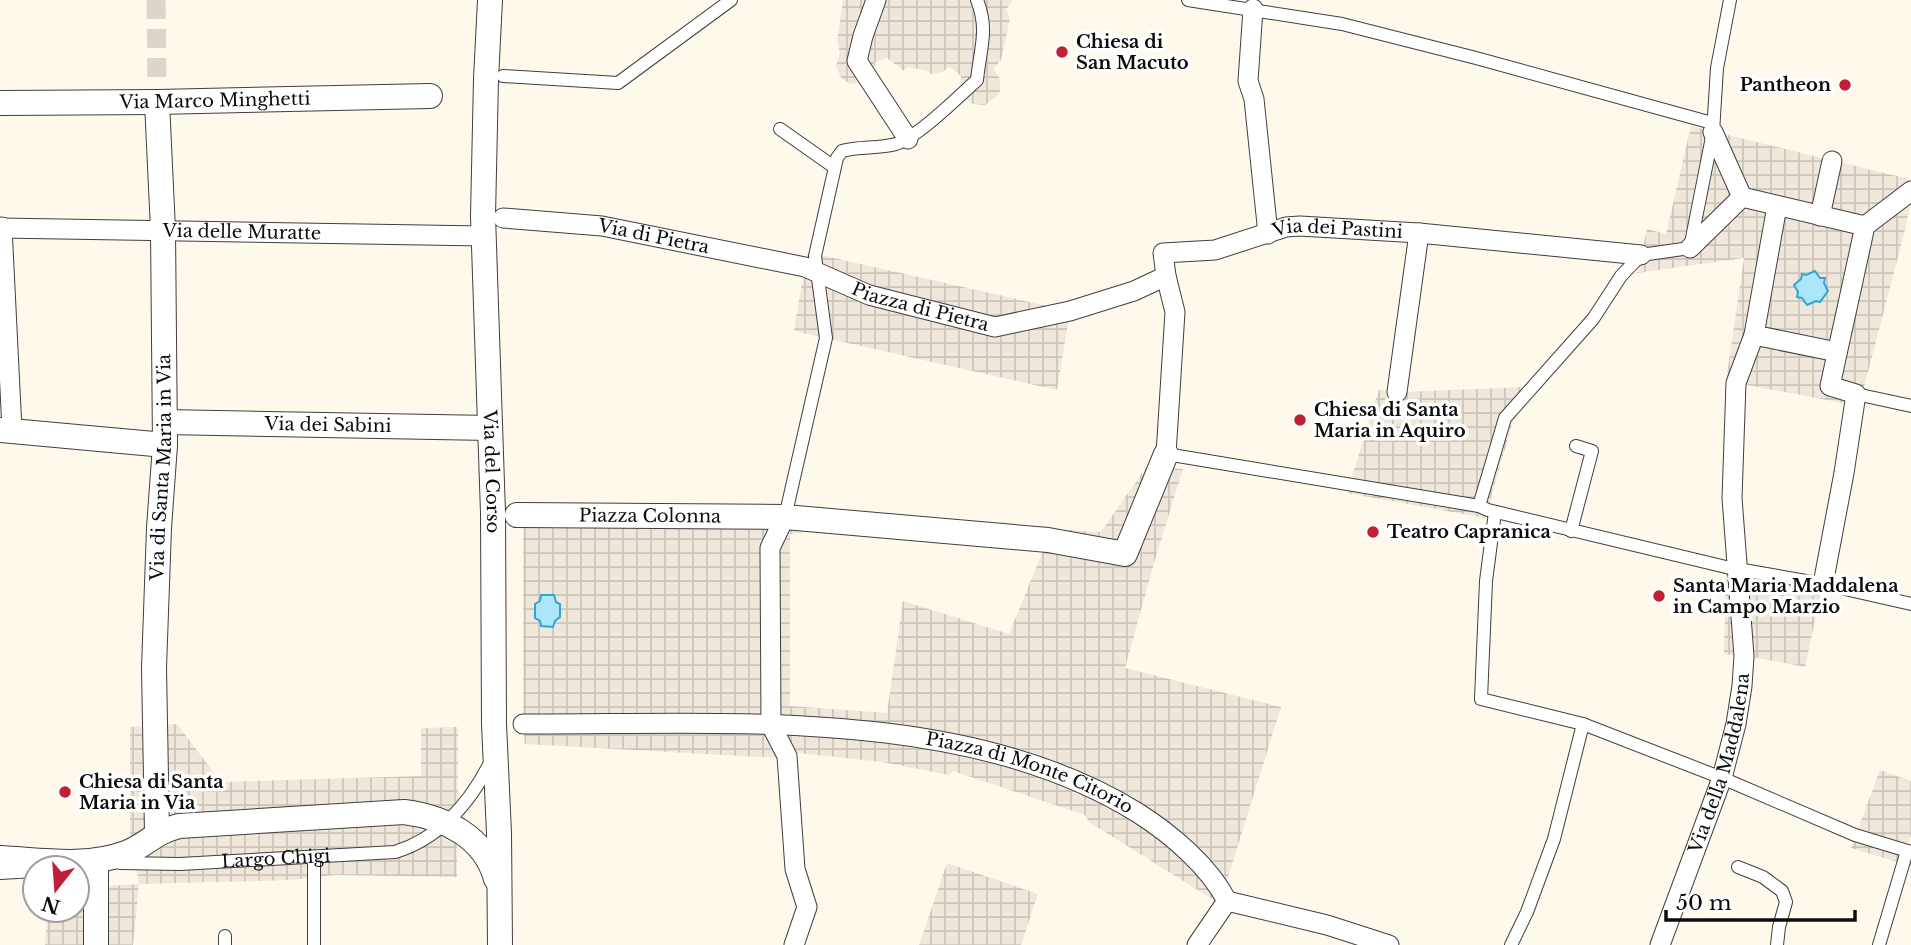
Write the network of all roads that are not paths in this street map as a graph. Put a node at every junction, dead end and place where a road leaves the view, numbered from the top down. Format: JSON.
{"nodes":[{"id":1,"x":490,"y":0,"type":"edge"},
{"id":2,"x":731,"y":0,"type":"edge"},
{"id":3,"x":876,"y":0,"type":"edge"},
{"id":4,"x":977,"y":0,"type":"edge"},
{"id":5,"x":1188,"y":0,"type":"edge"},
{"id":6,"x":1730,"y":0,"type":"edge"},
{"id":7,"x":1253,"y":9,"type":"junction"},
{"id":8,"x":503,"y":76,"type":"dead end"},
{"id":9,"x":157,"y":93,"type":"junction"},
{"id":10,"x":430,"y":96,"type":"dead end"},
{"id":11,"x":0,"y":103,"type":"edge"},
{"id":12,"x":1712,"y":128,"type":"junction"},
{"id":13,"x":780,"y":129,"type":"dead end"},
{"id":14,"x":908,"y":139,"type":"junction"},
{"id":15,"x":1832,"y":161,"type":"dead end"},
{"id":16,"x":834,"y":167,"type":"junction"},
{"id":17,"x":1911,"y":191,"type":"edge"},
{"id":18,"x":1742,"y":197,"type":"junction"},
{"id":19,"x":1777,"y":206,"type":"junction"},
{"id":20,"x":1820,"y":216,"type":"junction"},
{"id":21,"x":503,"y":218,"type":"dead end"},
{"id":22,"x":1865,"y":226,"type":"junction"},
{"id":23,"x":1,"y":227,"type":"edge"},
{"id":24,"x":163,"y":230,"type":"junction"},
{"id":25,"x":1419,"y":233,"type":"junction"},
{"id":26,"x":1268,"y":234,"type":"junction"},
{"id":27,"x":484,"y":236,"type":"junction"},
{"id":28,"x":1690,"y":248,"type":"junction"},
{"id":29,"x":1642,"y":256,"type":"junction"},
{"id":30,"x":812,"y":264,"type":"junction"},
{"id":31,"x":1166,"y":276,"type":"junction"},
{"id":32,"x":1754,"y":335,"type":"junction"},
{"id":33,"x":1837,"y":352,"type":"junction"},
{"id":34,"x":1397,"y":392,"type":"dead end"},
{"id":35,"x":1856,"y":394,"type":"junction"},
{"id":36,"x":1911,"y":405,"type":"edge"},
{"id":37,"x":490,"y":428,"type":"junction"},
{"id":38,"x":6,"y":430,"type":"edge"},
{"id":39,"x":165,"y":433,"type":"junction"},
{"id":40,"x":1576,"y":446,"type":"dead end"},
{"id":41,"x":1166,"y":454,"type":"junction"},
{"id":42,"x":1487,"y":509,"type":"junction"},
{"id":43,"x":517,"y":515,"type":"dead end"},
{"id":44,"x":783,"y":521,"type":"junction"},
{"id":45,"x":1572,"y":531,"type":"junction"},
{"id":46,"x":1733,"y":566,"type":"junction"},
{"id":47,"x":1823,"y":584,"type":"junction"},
{"id":48,"x":1911,"y":604,"type":"edge"},
{"id":49,"x":523,"y":724,"type":"dead end"},
{"id":50,"x":1583,"y":724,"type":"junction"},
{"id":51,"x":771,"y":725,"type":"junction"},
{"id":52,"x":495,"y":754,"type":"junction"},
{"id":53,"x":1722,"y":778,"type":"junction"},
{"id":54,"x":446,"y":823,"type":"junction"},
{"id":55,"x":157,"y":833,"type":"junction"},
{"id":56,"x":1909,"y":851,"type":"edge"},
{"id":57,"x":314,"y":856,"type":"junction"},
{"id":58,"x":0,"y":858,"type":"edge"},
{"id":59,"x":96,"y":862,"type":"junction"},
{"id":60,"x":91,"y":863,"type":"edge"},
{"id":61,"x":1738,"y":867,"type":"dead end"},
{"id":62,"x":21,"y":872,"type":"edge"},
{"id":63,"x":0,"y":873,"type":"edge"},
{"id":64,"x":499,"y":889,"type":"junction"},
{"id":65,"x":1225,"y":896,"type":"junction"},
{"id":66,"x":96,"y":945,"type":"edge"},
{"id":67,"x":314,"y":945,"type":"edge"},
{"id":68,"x":500,"y":945,"type":"edge"},
{"id":69,"x":794,"y":945,"type":"edge"},
{"id":70,"x":1197,"y":945,"type":"edge"},
{"id":71,"x":1389,"y":945,"type":"edge"},
{"id":72,"x":1511,"y":945,"type":"edge"},
{"id":73,"x":1660,"y":945,"type":"edge"},
{"id":74,"x":1777,"y":945,"type":"edge"},
{"id":75,"x":1879,"y":945,"type":"edge"}],
"edges":[{"from":1,"to":27,"type":"street","name":"Via del Corso"},
{"from":2,"to":8,"type":"lane"},
{"from":3,"to":14,"type":"street"},
{"from":4,"to":14,"type":"lane"},
{"from":5,"to":7,"type":"lane"},
{"from":6,"to":12,"type":"lane"},
{"from":7,"to":12,"type":"lane"},
{"from":7,"to":26,"type":"street"},
{"from":9,"to":10,"type":"street","name":"Via Marco Minghetti"},
{"from":9,"to":11,"type":"street","name":"Via Marco Minghetti"},
{"from":9,"to":24,"type":"street","name":"Via di Santa Maria in Via"},
{"from":12,"to":18,"type":"street"},
{"from":12,"to":28,"type":"lane"},
{"from":13,"to":16,"type":"lane"},
{"from":14,"to":16,"type":"lane"},
{"from":15,"to":20,"type":"street"},
{"from":16,"to":30,"type":"lane"},
{"from":17,"to":22,"type":"street"},
{"from":18,"to":19,"type":"street"},
{"from":18,"to":28,"type":"street"},
{"from":19,"to":20,"type":"street"},
{"from":19,"to":32,"type":"street","name":"Via della Maddalena"},
{"from":20,"to":22,"type":"street"},
{"from":21,"to":30,"type":"street","name":"Via di Pietra"},
{"from":22,"to":33,"type":"street"},
{"from":23,"to":24,"type":"street","name":"Via delle Muratte"},
{"from":23,"to":38,"type":"street"},
{"from":24,"to":27,"type":"street","name":"Via delle Muratte"},
{"from":24,"to":39,"type":"street","name":"Via di Santa Maria in Via"},
{"from":25,"to":26,"type":"street","name":"Via dei Pastini"},
{"from":25,"to":29,"type":"street","name":"Via dei Pastini"},
{"from":25,"to":34,"type":"street"},
{"from":26,"to":31,"type":"street","name":"Via dei Pastini"},
{"from":27,"to":37,"type":"street","name":"Via del Corso"},
{"from":28,"to":29,"type":"lane"},
{"from":29,"to":42,"type":"lane"},
{"from":30,"to":31,"type":"street","name":"Piazza di Pietra"},
{"from":30,"to":44,"type":"lane"},
{"from":31,"to":41,"type":"street"},
{"from":32,"to":33,"type":"street"},
{"from":32,"to":46,"type":"street","name":"Via della Maddalena"},
{"from":33,"to":35,"type":"street"},
{"from":35,"to":36,"type":"lane"},
{"from":35,"to":47,"type":"street"},
{"from":37,"to":39,"type":"street","name":"Via dei Sabini"},
{"from":37,"to":52,"type":"street","name":"Via del Corso"},
{"from":38,"to":39,"type":"street","name":"Via dei Sabini"},
{"from":39,"to":55,"type":"street","name":"Via di Santa Maria in Via"},
{"from":40,"to":45,"type":"lane"},
{"from":41,"to":42,"type":"lane"},
{"from":41,"to":44,"type":"street","name":"Piazza Colonna"},
{"from":42,"to":45,"type":"lane"},
{"from":42,"to":50,"type":"lane"},
{"from":43,"to":44,"type":"street","name":"Piazza Colonna"},
{"from":44,"to":51,"type":"street"},
{"from":45,"to":46,"type":"lane"},
{"from":46,"to":47,"type":"lane"},
{"from":46,"to":53,"type":"street","name":"Via della Maddalena"},
{"from":47,"to":48,"type":"lane"},
{"from":49,"to":51,"type":"street"},
{"from":50,"to":53,"type":"lane"},
{"from":50,"to":72,"type":"lane"},
{"from":51,"to":65,"type":"street","name":"Piazza di Monte Citorio"},
{"from":51,"to":69,"type":"street"},
{"from":52,"to":54,"type":"lane","name":"Largo Chigi"},
{"from":52,"to":64,"type":"street","name":"Via del Corso"},
{"from":53,"to":56,"type":"lane"},
{"from":53,"to":73,"type":"street","name":"Via della Maddalena"},
{"from":54,"to":55,"type":"street"},
{"from":54,"to":57,"type":"lane","name":"Largo Chigi"},
{"from":54,"to":64,"type":"street"},
{"from":55,"to":59,"type":"street"},
{"from":56,"to":75,"type":"lane"},
{"from":57,"to":59,"type":"lane","name":"Largo Chigi"},
{"from":57,"to":67,"type":"lane"},
{"from":58,"to":59,"type":"street"},
{"from":59,"to":60,"type":"lane","name":"Largo Chigi"},
{"from":59,"to":66,"type":"street"},
{"from":61,"to":74,"type":"lane"},
{"from":62,"to":63,"type":"lane"},
{"from":64,"to":68,"type":"street","name":"Via del Corso"},
{"from":65,"to":70,"type":"street"},
{"from":65,"to":71,"type":"street"}]}
